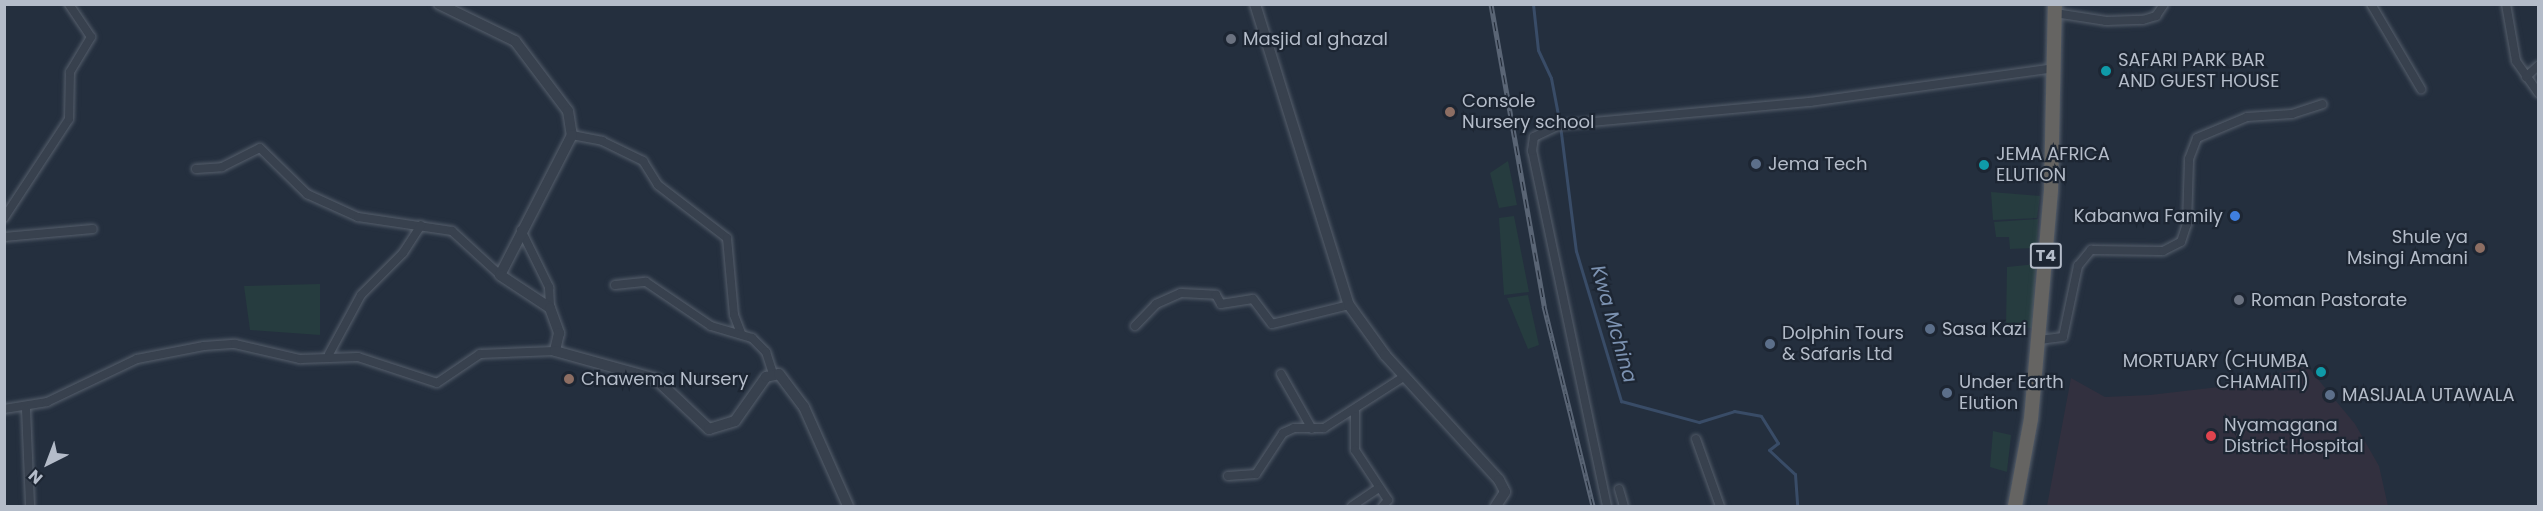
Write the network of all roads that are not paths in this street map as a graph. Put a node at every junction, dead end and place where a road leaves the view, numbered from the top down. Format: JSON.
{"nodes":[{"id":1,"x":69,"y":4,"type":"edge"},
{"id":2,"x":439,"y":4,"type":"edge"},
{"id":3,"x":455,"y":4,"type":"edge"},
{"id":4,"x":1255,"y":4,"type":"edge"},
{"id":5,"x":2164,"y":4,"type":"edge"},
{"id":6,"x":2372,"y":4,"type":"edge"},
{"id":7,"x":2506,"y":4,"type":"edge"},
{"id":8,"x":2055,"y":9,"type":"edge"},
{"id":9,"x":464,"y":18,"type":"junction"},
{"id":10,"x":2538,"y":66,"type":"edge"},
{"id":11,"x":2055,"y":68,"type":"junction"},
{"id":12,"x":2526,"y":77,"type":"junction"},
{"id":13,"x":2421,"y":89,"type":"dead end"},
{"id":14,"x":2538,"y":93,"type":"edge"},
{"id":15,"x":2322,"y":104,"type":"dead end"},
{"id":16,"x":572,"y":135,"type":"junction"},
{"id":17,"x":196,"y":169,"type":"dead end"},
{"id":18,"x":4,"y":218,"type":"edge"},
{"id":19,"x":421,"y":225,"type":"junction"},
{"id":20,"x":93,"y":229,"type":"dead end"},
{"id":21,"x":520,"y":230,"type":"junction"},
{"id":22,"x":4,"y":237,"type":"edge"},
{"id":23,"x":500,"y":274,"type":"junction"},
{"id":24,"x":615,"y":285,"type":"dead end"},
{"id":25,"x":1349,"y":305,"type":"junction"},
{"id":26,"x":550,"y":308,"type":"junction"},
{"id":27,"x":1135,"y":326,"type":"dead end"},
{"id":28,"x":741,"y":333,"type":"junction"},
{"id":29,"x":2039,"y":340,"type":"junction"},
{"id":30,"x":555,"y":351,"type":"junction"},
{"id":31,"x":329,"y":354,"type":"junction"},
{"id":32,"x":773,"y":373,"type":"junction"},
{"id":33,"x":1281,"y":374,"type":"dead end"},
{"id":34,"x":1405,"y":376,"type":"junction"},
{"id":35,"x":26,"y":409,"type":"junction"},
{"id":36,"x":4,"y":410,"type":"edge"},
{"id":37,"x":1355,"y":412,"type":"junction"},
{"id":38,"x":1312,"y":429,"type":"junction"},
{"id":39,"x":1696,"y":439,"type":"dead end"},
{"id":40,"x":1227,"y":476,"type":"dead end"},
{"id":41,"x":1379,"y":488,"type":"junction"},
{"id":42,"x":1619,"y":489,"type":"dead end"},
{"id":43,"x":30,"y":507,"type":"edge"},
{"id":44,"x":848,"y":507,"type":"edge"},
{"id":45,"x":1352,"y":507,"type":"edge"},
{"id":46,"x":1383,"y":507,"type":"edge"},
{"id":47,"x":1496,"y":507,"type":"edge"},
{"id":48,"x":1607,"y":507,"type":"edge"},
{"id":49,"x":1624,"y":507,"type":"edge"},
{"id":50,"x":1719,"y":507,"type":"edge"},
{"id":51,"x":2015,"y":507,"type":"edge"}],
"edges":[{"from":1,"to":18,"type":"street"},
{"from":2,"to":9,"type":"street"},
{"from":3,"to":9,"type":"street"},
{"from":4,"to":25,"type":"street"},
{"from":5,"to":8,"type":"street"},
{"from":6,"to":13,"type":"street"},
{"from":7,"to":12,"type":"street"},
{"from":8,"to":11,"type":"highway","number":"T4"},
{"from":9,"to":16,"type":"street"},
{"from":10,"to":12,"type":"street"},
{"from":11,"to":29,"type":"highway","number":"T4"},
{"from":11,"to":48,"type":"street"},
{"from":12,"to":14,"type":"street"},
{"from":15,"to":29,"type":"street"},
{"from":16,"to":21,"type":"street"},
{"from":16,"to":28,"type":"street"},
{"from":17,"to":19,"type":"street"},
{"from":19,"to":23,"type":"street"},
{"from":19,"to":31,"type":"street"},
{"from":20,"to":22,"type":"street"},
{"from":21,"to":23,"type":"street"},
{"from":21,"to":26,"type":"street"},
{"from":23,"to":26,"type":"street"},
{"from":24,"to":28,"type":"street"},
{"from":25,"to":27,"type":"street"},
{"from":25,"to":34,"type":"street"},
{"from":26,"to":30,"type":"street"},
{"from":28,"to":32,"type":"street"},
{"from":29,"to":51,"type":"highway","number":"T4"},
{"from":30,"to":31,"type":"street"},
{"from":30,"to":32,"type":"street"},
{"from":31,"to":35,"type":"street"},
{"from":32,"to":44,"type":"street"},
{"from":33,"to":38,"type":"street"},
{"from":34,"to":37,"type":"street"},
{"from":34,"to":47,"type":"street"},
{"from":35,"to":36,"type":"street"},
{"from":35,"to":43,"type":"street"},
{"from":37,"to":38,"type":"street"},
{"from":37,"to":41,"type":"street"},
{"from":38,"to":40,"type":"street"},
{"from":39,"to":50,"type":"street"},
{"from":41,"to":45,"type":"street"},
{"from":41,"to":46,"type":"street"},
{"from":42,"to":49,"type":"street"}]}
